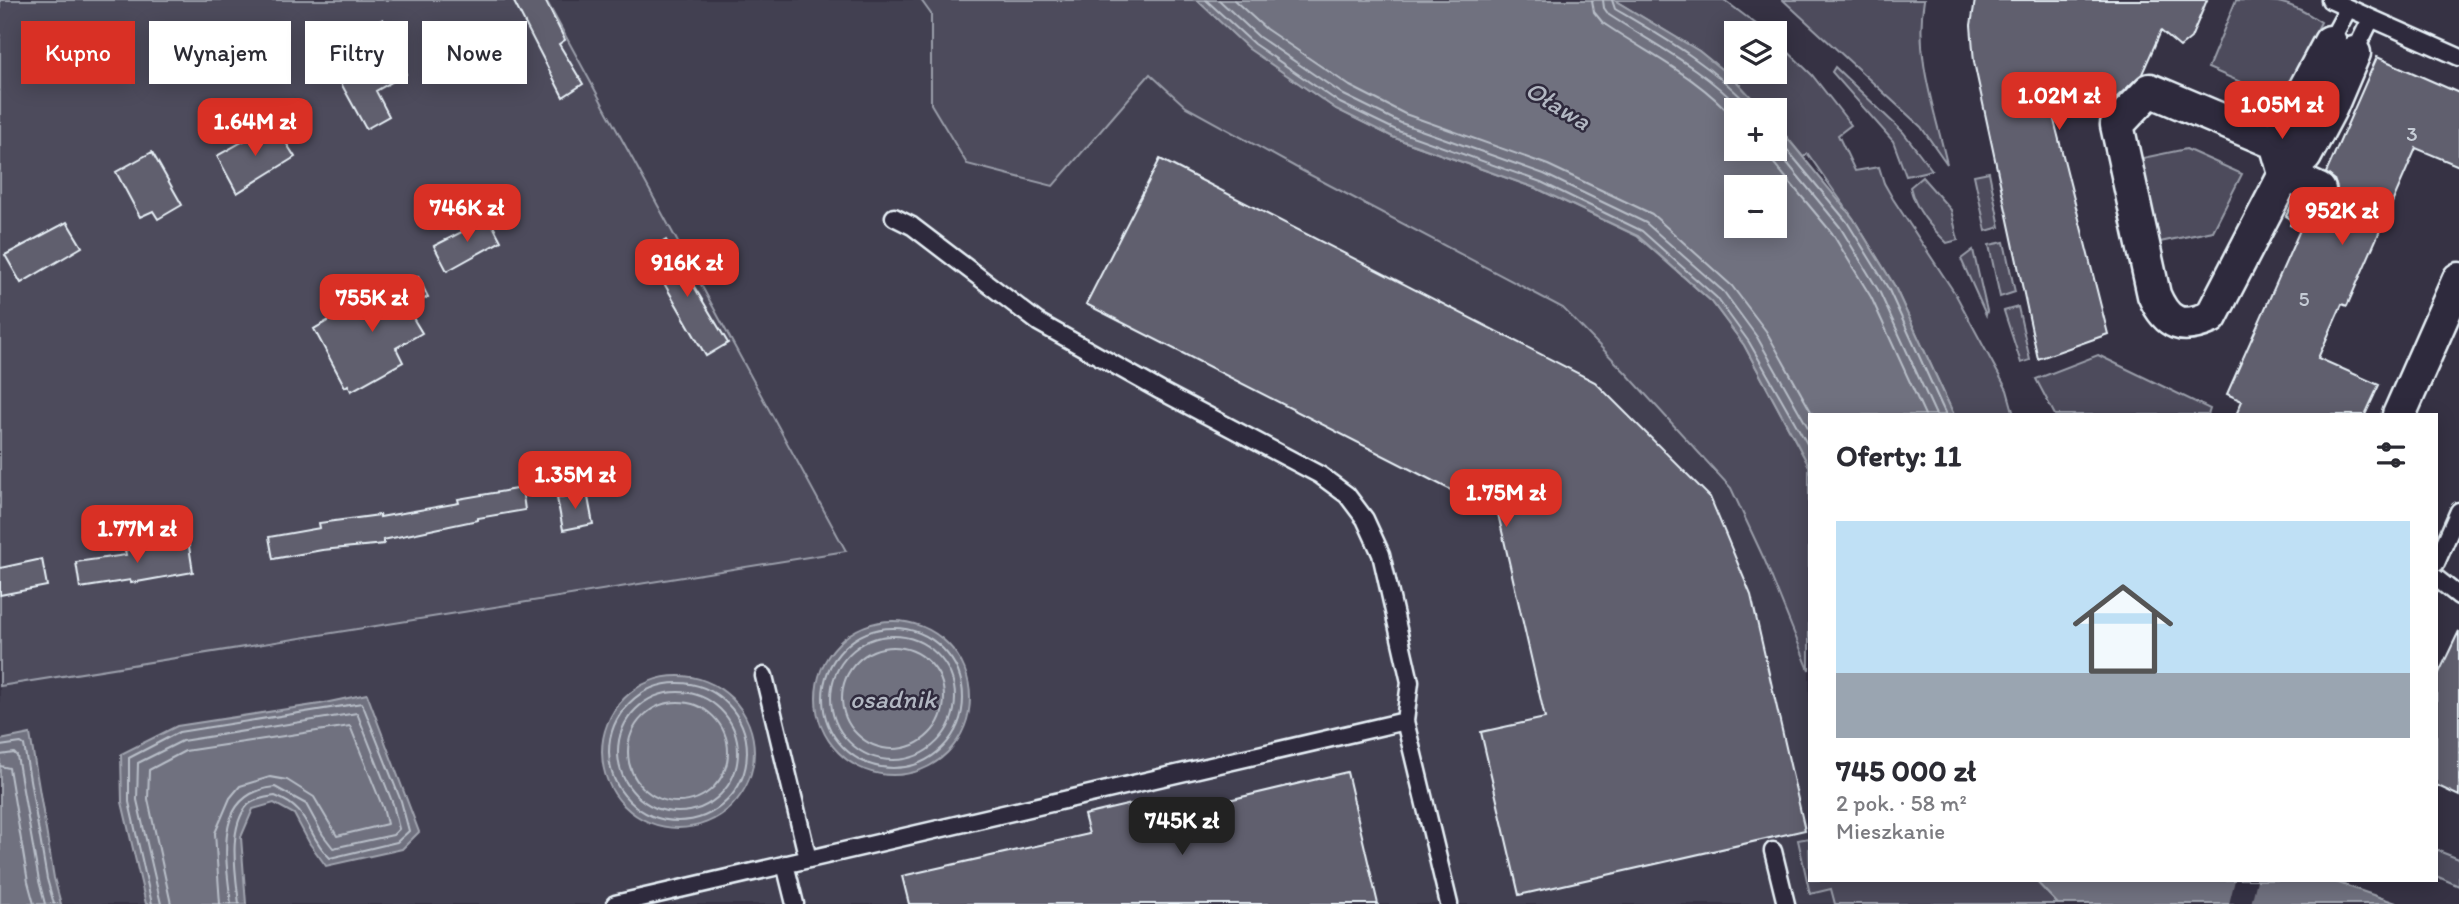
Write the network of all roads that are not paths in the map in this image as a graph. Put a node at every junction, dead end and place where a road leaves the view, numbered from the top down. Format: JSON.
{"nodes":[{"id":1,"x":2330,"y":0,"type":"edge"},
{"id":2,"x":2348,"y":9,"type":"junction"},
{"id":3,"x":2371,"y":19,"type":"junction"},
{"id":4,"x":2342,"y":47,"type":"junction"},
{"id":5,"x":2459,"y":57,"type":"edge"},
{"id":6,"x":2276,"y":143,"type":"junction"},
{"id":7,"x":2285,"y":174,"type":"junction"},
{"id":8,"x":2319,"y":190,"type":"dead end"},
{"id":9,"x":894,"y":217,"type":"dead end"},
{"id":10,"x":2459,"y":279,"type":"edge"},
{"id":11,"x":2400,"y":413,"type":"edge"},
{"id":12,"x":2459,"y":511,"type":"edge"},
{"id":13,"x":2438,"y":558,"type":"edge"},
{"id":14,"x":2438,"y":581,"type":"edge"},
{"id":15,"x":2459,"y":597,"type":"edge"},
{"id":16,"x":764,"y":676,"type":"dead end"},
{"id":17,"x":1405,"y":721,"type":"junction"},
{"id":18,"x":1773,"y":852,"type":"dead end"},
{"id":19,"x":808,"y":859,"type":"junction"},
{"id":20,"x":785,"y":864,"type":"junction"},
{"id":21,"x":615,"y":904,"type":"edge"},
{"id":22,"x":795,"y":904,"type":"edge"},
{"id":23,"x":1449,"y":904,"type":"edge"},
{"id":24,"x":1786,"y":904,"type":"edge"}],
"edges":[{"from":1,"to":2,"type":"lane"},
{"from":2,"to":3,"type":"lane"},
{"from":2,"to":4,"type":"lane"},
{"from":3,"to":4,"type":"lane"},
{"from":3,"to":5,"type":"lane"},
{"from":4,"to":6,"type":"street"},
{"from":4,"to":7,"type":"street"},
{"from":6,"to":7,"type":"street"},
{"from":6,"to":7,"type":"street"},
{"from":7,"to":8,"type":"street"},
{"from":9,"to":17,"type":"lane"},
{"from":10,"to":11,"type":"street"},
{"from":12,"to":13,"type":"lane"},
{"from":14,"to":15,"type":"lane"},
{"from":16,"to":19,"type":"lane"},
{"from":17,"to":19,"type":"lane"},
{"from":17,"to":23,"type":"lane"},
{"from":18,"to":24,"type":"lane"},
{"from":19,"to":20,"type":"lane"},
{"from":20,"to":21,"type":"lane"},
{"from":20,"to":22,"type":"lane"}]}
